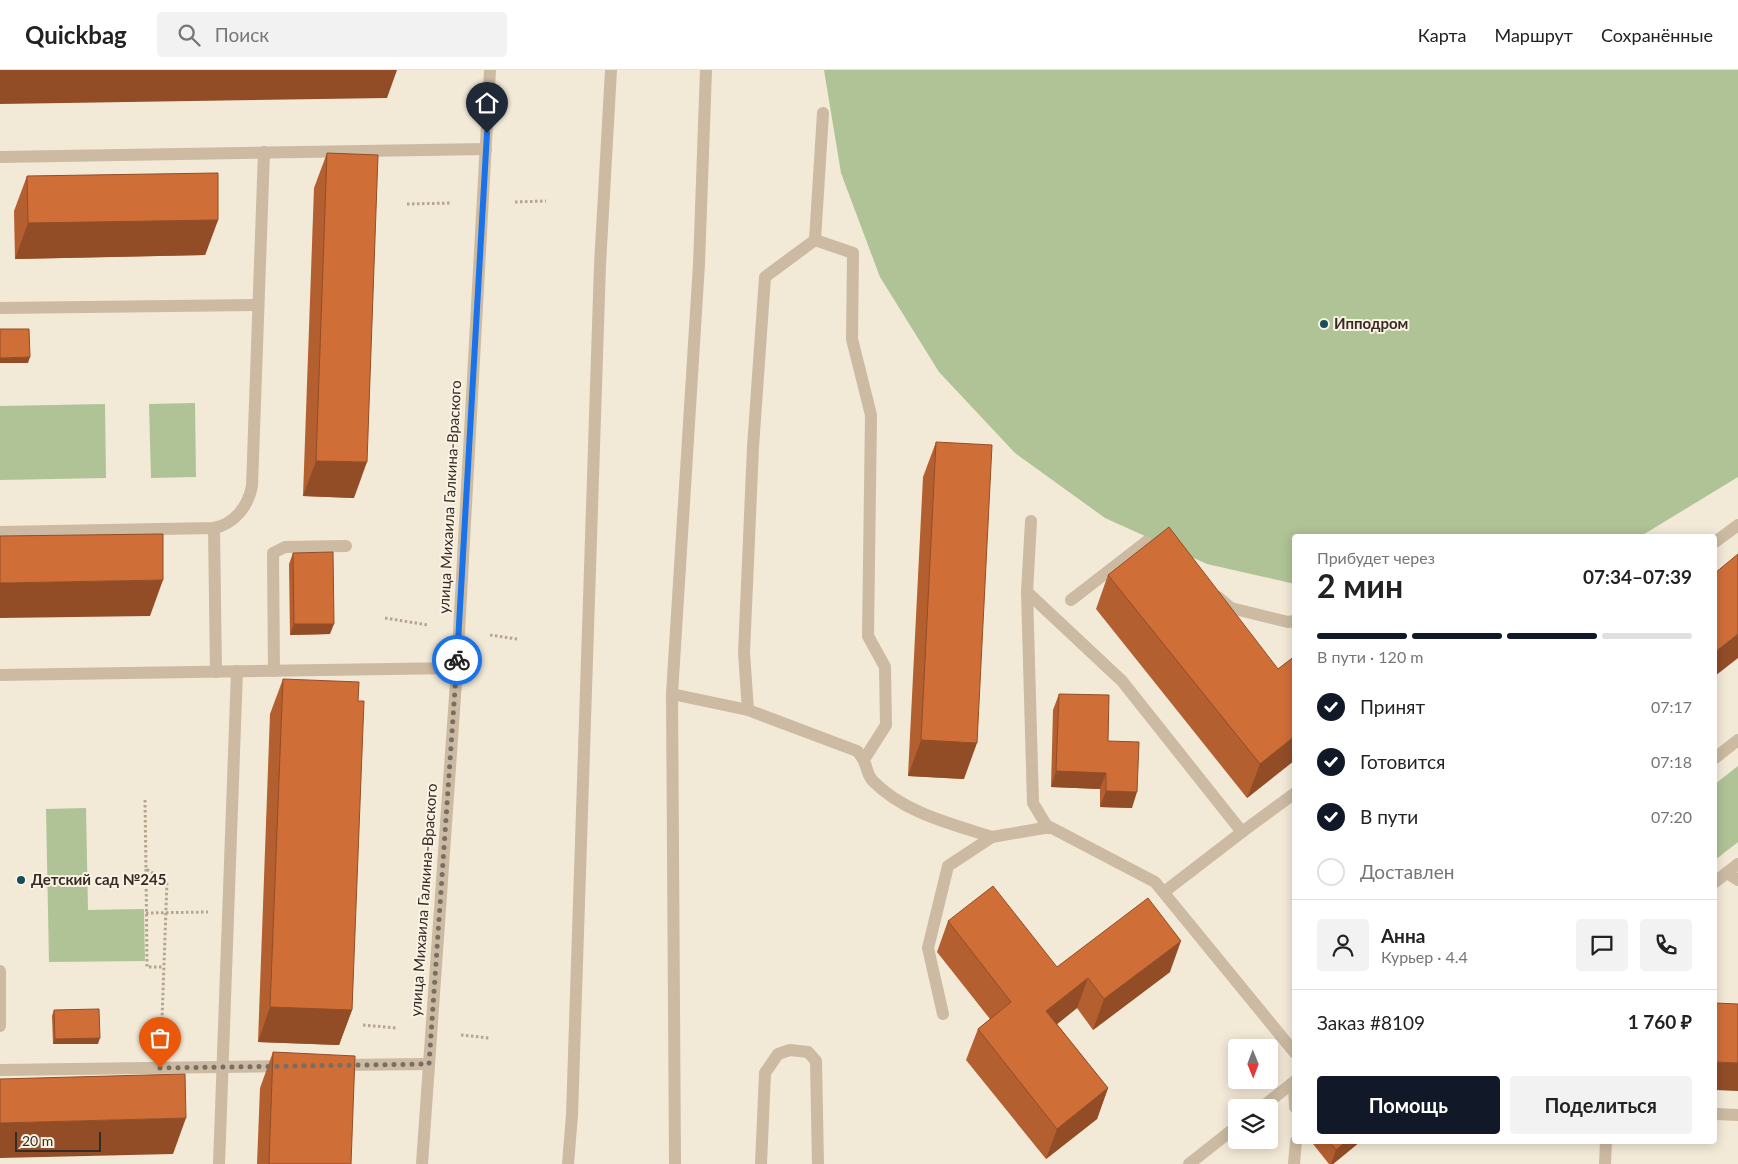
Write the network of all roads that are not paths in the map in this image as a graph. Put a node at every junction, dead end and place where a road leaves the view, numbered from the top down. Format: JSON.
{"nodes":[{"id":1,"x":490,"y":70,"type":"edge"},
{"id":2,"x":611,"y":70,"type":"edge"},
{"id":3,"x":706,"y":70,"type":"edge"},
{"id":4,"x":823,"y":113,"type":"dead end"},
{"id":5,"x":486,"y":149,"type":"junction"},
{"id":6,"x":264,"y":152,"type":"junction"},
{"id":7,"x":0,"y":157,"type":"edge"},
{"id":8,"x":815,"y":240,"type":"junction"},
{"id":9,"x":258,"y":305,"type":"junction"},
{"id":10,"x":0,"y":308,"type":"edge"},
{"id":11,"x":1031,"y":521,"type":"dead end"},
{"id":12,"x":1738,"y":525,"type":"edge"},
{"id":13,"x":214,"y":528,"type":"junction"},
{"id":14,"x":0,"y":532,"type":"edge"},
{"id":15,"x":1717,"y":541,"type":"edge"},
{"id":16,"x":346,"y":546,"type":"dead end"},
{"id":17,"x":1169,"y":560,"type":"edge"},
{"id":18,"x":1208,"y":590,"type":"edge"},
{"id":19,"x":1028,"y":592,"type":"junction"},
{"id":20,"x":1071,"y":600,"type":"dead end"},
{"id":21,"x":1292,"y":623,"type":"edge"},
{"id":22,"x":457,"y":668,"type":"junction"},
{"id":23,"x":274,"y":671,"type":"junction"},
{"id":24,"x":216,"y":672,"type":"junction"},
{"id":25,"x":237,"y":672,"type":"junction"},
{"id":26,"x":0,"y":675,"type":"edge"},
{"id":27,"x":672,"y":694,"type":"junction"},
{"id":28,"x":748,"y":710,"type":"junction"},
{"id":29,"x":1738,"y":740,"type":"edge"},
{"id":30,"x":1717,"y":756,"type":"edge"},
{"id":31,"x":865,"y":758,"type":"junction"},
{"id":32,"x":1292,"y":795,"type":"edge"},
{"id":33,"x":1048,"y":828,"type":"junction"},
{"id":34,"x":1242,"y":832,"type":"junction"},
{"id":35,"x":992,"y":837,"type":"junction"},
{"id":36,"x":1738,"y":864,"type":"edge"},
{"id":37,"x":1727,"y":873,"type":"junction"},
{"id":38,"x":1717,"y":880,"type":"edge"},
{"id":39,"x":1738,"y":880,"type":"edge"},
{"id":40,"x":1164,"y":892,"type":"junction"},
{"id":41,"x":0,"y":971,"type":"edge"},
{"id":42,"x":943,"y":1014,"type":"dead end"},
{"id":43,"x":0,"y":1026,"type":"edge"},
{"id":44,"x":1292,"y":1048,"type":"edge"},
{"id":45,"x":429,"y":1064,"type":"junction"},
{"id":46,"x":302,"y":1066,"type":"edge"},
{"id":47,"x":321,"y":1066,"type":"edge"},
{"id":48,"x":222,"y":1067,"type":"junction"},
{"id":49,"x":0,"y":1070,"type":"edge"},
{"id":50,"x":1292,"y":1083,"type":"edge"},
{"id":51,"x":1272,"y":1099,"type":"edge"},
{"id":52,"x":1717,"y":1114,"type":"edge"},
{"id":53,"x":1738,"y":1115,"type":"edge"},
{"id":54,"x":1228,"y":1133,"type":"edge"},
{"id":55,"x":1296,"y":1144,"type":"edge"},
{"id":56,"x":1606,"y":1144,"type":"edge"},
{"id":57,"x":219,"y":1164,"type":"edge"},
{"id":58,"x":422,"y":1164,"type":"edge"},
{"id":59,"x":568,"y":1164,"type":"edge"},
{"id":60,"x":675,"y":1164,"type":"edge"},
{"id":61,"x":761,"y":1164,"type":"edge"},
{"id":62,"x":818,"y":1164,"type":"edge"},
{"id":63,"x":1189,"y":1164,"type":"edge"},
{"id":64,"x":1294,"y":1164,"type":"edge"},
{"id":65,"x":1605,"y":1164,"type":"edge"}],
"edges":[{"from":1,"to":5,"type":"street","name":"улица Михаила Галкина-Враского"},
{"from":2,"to":59,"type":"street"},
{"from":3,"to":27,"type":"street"},
{"from":4,"to":8,"type":"street"},
{"from":5,"to":6,"type":"street"},
{"from":5,"to":22,"type":"street","name":"улица Михаила Галкина-Враского"},
{"from":6,"to":7,"type":"street"},
{"from":6,"to":9,"type":"street"},
{"from":8,"to":28,"type":"street"},
{"from":8,"to":31,"type":"street"},
{"from":9,"to":10,"type":"street"},
{"from":9,"to":13,"type":"street"},
{"from":11,"to":19,"type":"street"},
{"from":12,"to":15,"type":"street"},
{"from":13,"to":14,"type":"street"},
{"from":13,"to":24,"type":"street"},
{"from":16,"to":23,"type":"street"},
{"from":17,"to":20,"type":"street"},
{"from":18,"to":21,"type":"street"},
{"from":19,"to":33,"type":"street"},
{"from":19,"to":34,"type":"street"},
{"from":22,"to":23,"type":"street"},
{"from":22,"to":45,"type":"street","name":"улица Михаила Галкина-Враского"},
{"from":23,"to":25,"type":"street"},
{"from":24,"to":25,"type":"street"},
{"from":24,"to":26,"type":"street"},
{"from":25,"to":48,"type":"street"},
{"from":27,"to":28,"type":"street"},
{"from":27,"to":60,"type":"street"},
{"from":28,"to":31,"type":"street"},
{"from":29,"to":30,"type":"street"},
{"from":31,"to":35,"type":"street"},
{"from":32,"to":34,"type":"street"},
{"from":33,"to":35,"type":"street"},
{"from":33,"to":40,"type":"street"},
{"from":34,"to":40,"type":"street"},
{"from":35,"to":42,"type":"street"},
{"from":36,"to":37,"type":"street"},
{"from":37,"to":38,"type":"street"},
{"from":37,"to":39,"type":"street"},
{"from":40,"to":44,"type":"street"},
{"from":41,"to":43,"type":"street"},
{"from":45,"to":47,"type":"street"},
{"from":45,"to":58,"type":"street","name":"улица Михаила Галкина-Враского"},
{"from":46,"to":48,"type":"street"},
{"from":48,"to":49,"type":"street"},
{"from":48,"to":57,"type":"street"},
{"from":50,"to":51,"type":"street"},
{"from":52,"to":53,"type":"street"},
{"from":54,"to":63,"type":"street"},
{"from":55,"to":64,"type":"street"},
{"from":56,"to":65,"type":"street"},
{"from":61,"to":62,"type":"street"}]}
